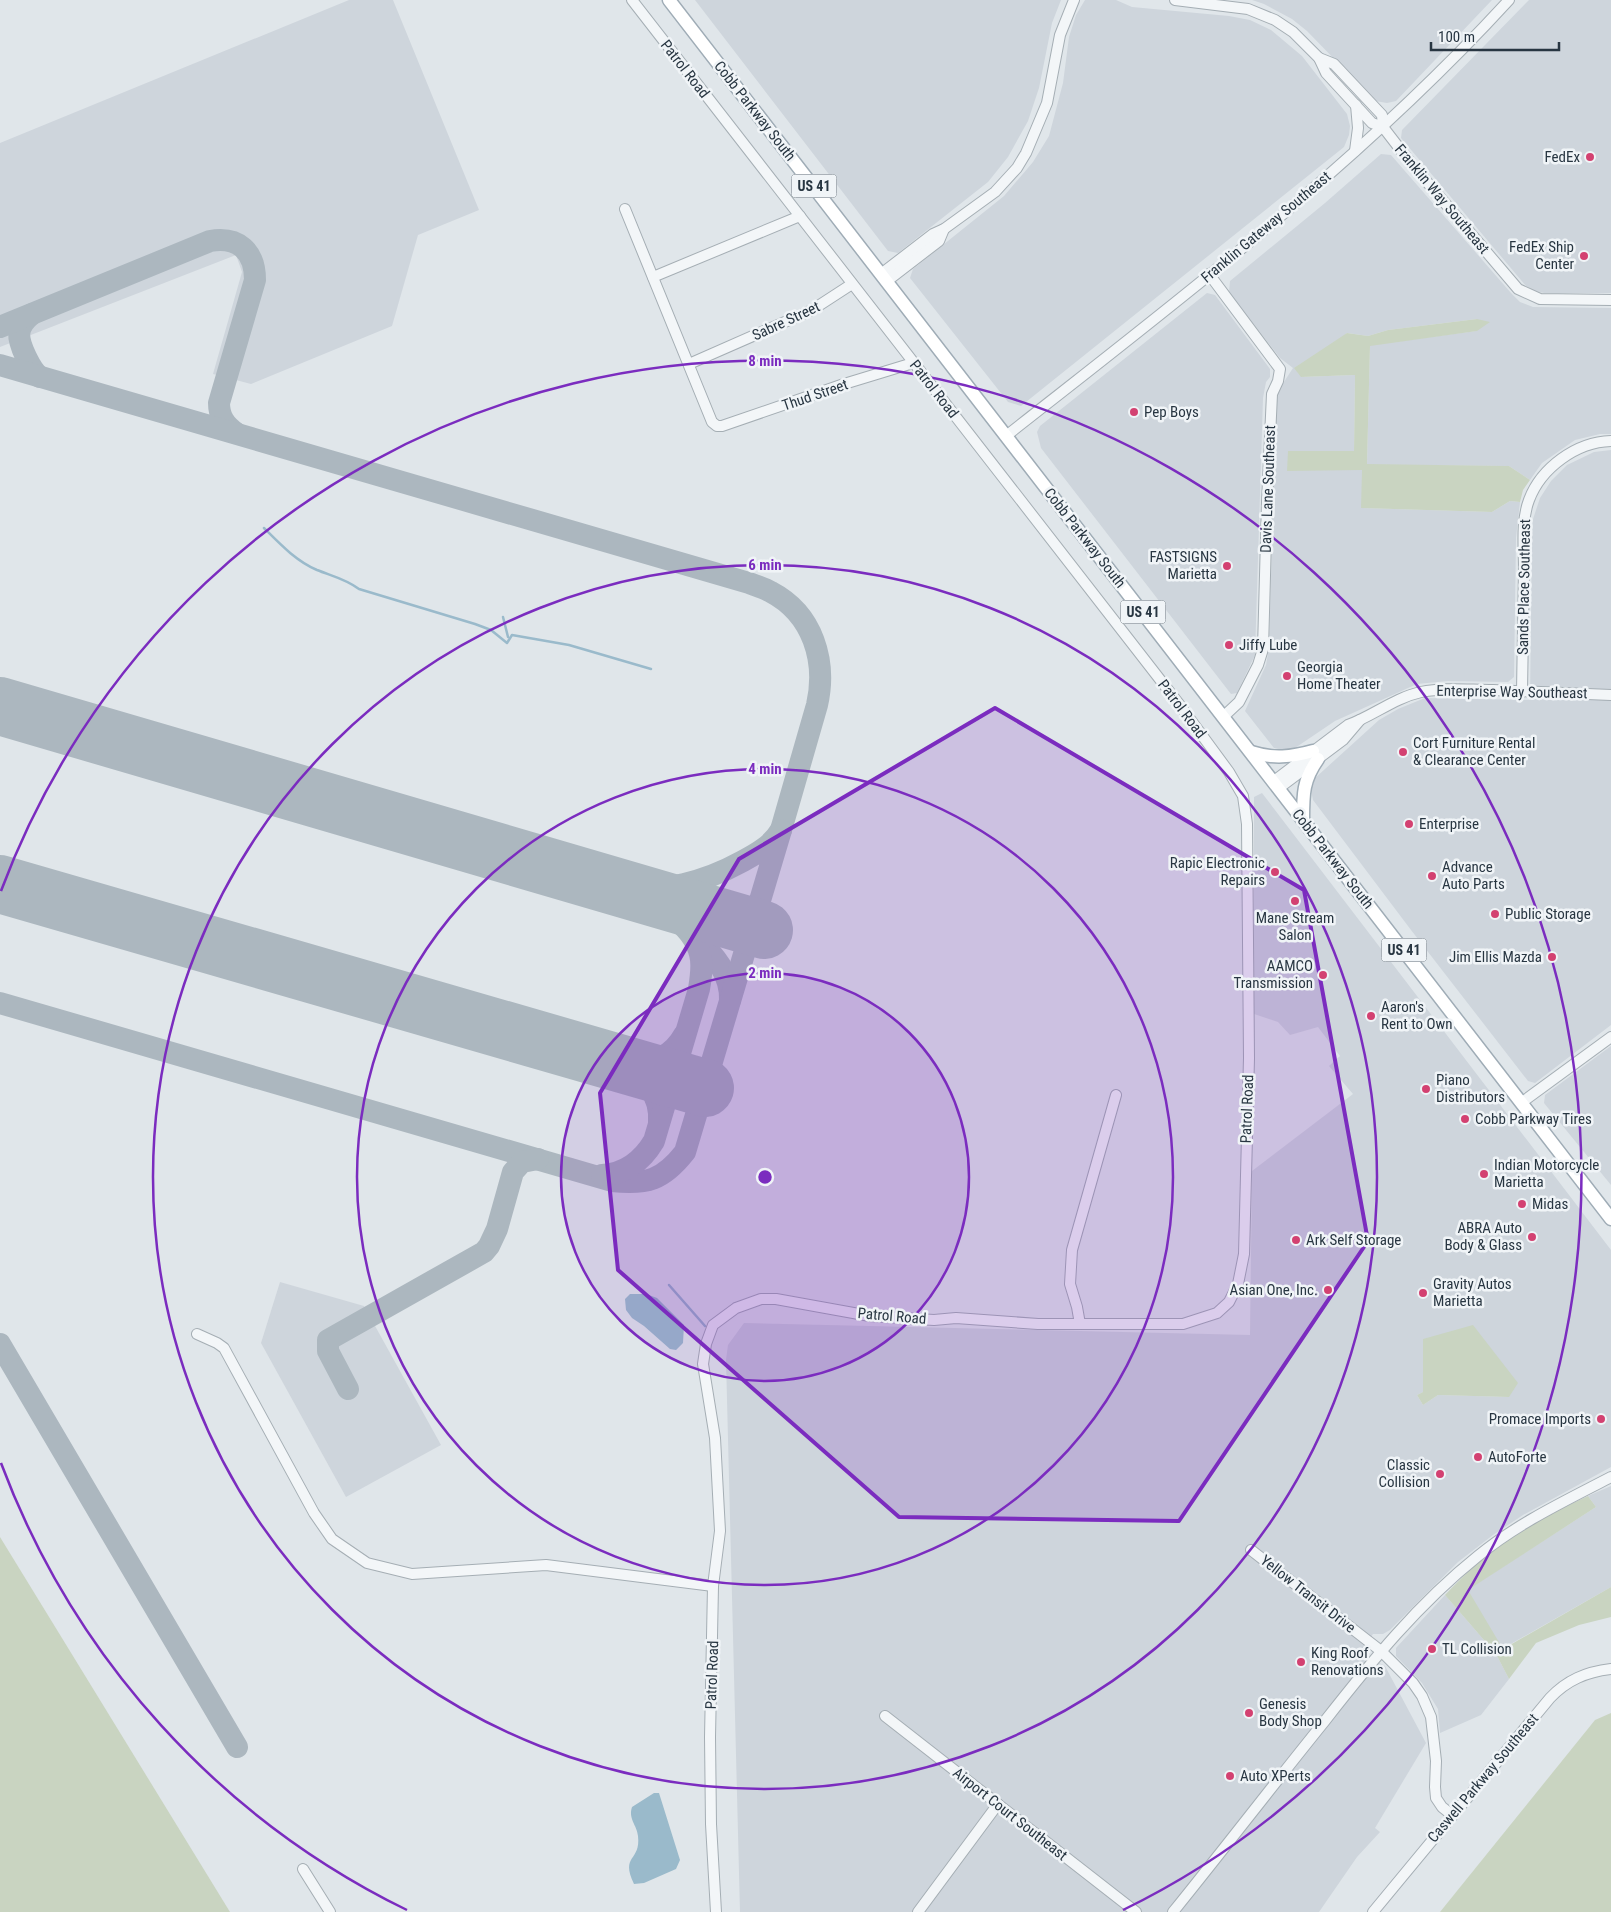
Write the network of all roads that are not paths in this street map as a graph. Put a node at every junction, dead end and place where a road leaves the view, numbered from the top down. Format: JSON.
{"nodes":[{"id":1,"x":632,"y":0,"type":"edge"},
{"id":2,"x":669,"y":0,"type":"edge"},
{"id":3,"x":1074,"y":0,"type":"edge"},
{"id":4,"x":1175,"y":0,"type":"edge"},
{"id":5,"x":1509,"y":0,"type":"edge"},
{"id":6,"x":1319,"y":58,"type":"junction"},
{"id":7,"x":1356,"y":105,"type":"junction"},
{"id":8,"x":1383,"y":127,"type":"junction"},
{"id":9,"x":1355,"y":151,"type":"junction"},
{"id":10,"x":625,"y":209,"type":"dead end"},
{"id":11,"x":800,"y":216,"type":"junction"},
{"id":12,"x":1209,"y":274,"type":"junction"},
{"id":13,"x":653,"y":277,"type":"junction"},
{"id":14,"x":884,"y":277,"type":"junction"},
{"id":15,"x":852,"y":284,"type":"junction"},
{"id":16,"x":1611,"y":300,"type":"edge"},
{"id":17,"x":914,"y":363,"type":"junction"},
{"id":18,"x":689,"y":364,"type":"junction"},
{"id":19,"x":1006,"y":436,"type":"junction"},
{"id":20,"x":1611,"y":441,"type":"edge"},
{"id":21,"x":1522,"y":691,"type":"junction"},
{"id":22,"x":1611,"y":695,"type":"edge"},
{"id":23,"x":1222,"y":717,"type":"junction"},
{"id":24,"x":1251,"y":752,"type":"junction"},
{"id":25,"x":1316,"y":755,"type":"junction"},
{"id":26,"x":1276,"y":785,"type":"junction"},
{"id":27,"x":1303,"y":820,"type":"junction"},
{"id":28,"x":1611,"y":1037,"type":"edge"},
{"id":29,"x":1116,"y":1095,"type":"dead end"},
{"id":30,"x":1521,"y":1103,"type":"junction"},
{"id":31,"x":1611,"y":1219,"type":"edge"},
{"id":32,"x":1080,"y":1324,"type":"junction"},
{"id":33,"x":197,"y":1334,"type":"dead end"},
{"id":34,"x":1611,"y":1476,"type":"edge"},
{"id":35,"x":1251,"y":1550,"type":"dead end"},
{"id":36,"x":713,"y":1586,"type":"junction"},
{"id":37,"x":1381,"y":1651,"type":"junction"},
{"id":38,"x":1611,"y":1669,"type":"edge"},
{"id":39,"x":885,"y":1716,"type":"dead end"},
{"id":40,"x":998,"y":1804,"type":"junction"},
{"id":41,"x":1452,"y":1815,"type":"junction"},
{"id":42,"x":304,"y":1869,"type":"dead end"},
{"id":43,"x":330,"y":1912,"type":"edge"},
{"id":44,"x":716,"y":1912,"type":"edge"},
{"id":45,"x":918,"y":1912,"type":"edge"},
{"id":46,"x":1136,"y":1912,"type":"edge"},
{"id":47,"x":1173,"y":1912,"type":"edge"},
{"id":48,"x":1372,"y":1912,"type":"edge"}],
"edges":[{"from":1,"to":11,"type":"street","name":"Patrol Road"},
{"from":2,"to":14,"type":"main road","name":"Cobb Parkway South","number":"US 41"},
{"from":3,"to":14,"type":"street"},
{"from":4,"to":6,"type":"street"},
{"from":5,"to":8,"type":"street","name":"Franklin Gateway Southeast"},
{"from":6,"to":7,"type":"street"},
{"from":6,"to":8,"type":"street"},
{"from":7,"to":8,"type":"street"},
{"from":7,"to":9,"type":"street"},
{"from":8,"to":9,"type":"street","name":"Franklin Gateway Southeast"},
{"from":8,"to":16,"type":"street","name":"Franklin Way Southeast"},
{"from":9,"to":12,"type":"street","name":"Franklin Gateway Southeast"},
{"from":10,"to":13,"type":"street"},
{"from":11,"to":13,"type":"street"},
{"from":11,"to":15,"type":"street","name":"Patrol Road"},
{"from":12,"to":19,"type":"street","name":"Franklin Gateway Southeast"},
{"from":12,"to":23,"type":"street","name":"Davis Lane Southeast"},
{"from":13,"to":18,"type":"street"},
{"from":14,"to":19,"type":"main road","name":"Cobb Parkway South","number":"US 41"},
{"from":15,"to":17,"type":"street","name":"Patrol Road"},
{"from":15,"to":18,"type":"street","name":"Sabre Street"},
{"from":17,"to":18,"type":"street","name":"Thud Street"},
{"from":17,"to":32,"type":"street","name":"Patrol Road"},
{"from":19,"to":23,"type":"main road","name":"Cobb Parkway South","number":"US 41"},
{"from":20,"to":21,"type":"street","name":"Sands Place Southeast"},
{"from":21,"to":22,"type":"street","name":"Enterprise Way Southeast"},
{"from":21,"to":25,"type":"street","name":"Enterprise Way Southeast"},
{"from":23,"to":24,"type":"main road","name":"Cobb Parkway South","number":"US 41"},
{"from":24,"to":25,"type":"main road"},
{"from":24,"to":26,"type":"main road","name":"Cobb Parkway South","number":"US 41"},
{"from":25,"to":26,"type":"street","name":"Enterprise Way Southeast"},
{"from":25,"to":27,"type":"main road"},
{"from":26,"to":27,"type":"main road","name":"Cobb Parkway South","number":"US 41"},
{"from":27,"to":30,"type":"main road","name":"Cobb Parkway South","number":"US 41"},
{"from":28,"to":30,"type":"street"},
{"from":29,"to":32,"type":"street"},
{"from":30,"to":31,"type":"main road","name":"Cobb Parkway South","number":"US 41"},
{"from":32,"to":36,"type":"street","name":"Patrol Road"},
{"from":33,"to":36,"type":"street"},
{"from":34,"to":37,"type":"street"},
{"from":35,"to":37,"type":"street","name":"Yellow Transit Drive"},
{"from":36,"to":44,"type":"street","name":"Patrol Road"},
{"from":37,"to":41,"type":"street","name":"Yellow Transit Drive"},
{"from":37,"to":47,"type":"street"},
{"from":38,"to":41,"type":"street","name":"Caswell Parkway Southeast"},
{"from":39,"to":40,"type":"street","name":"Airport Court Southeast"},
{"from":40,"to":45,"type":"street"},
{"from":40,"to":46,"type":"street","name":"Airport Court Southeast"},
{"from":41,"to":48,"type":"street","name":"Caswell Parkway Southeast"},
{"from":42,"to":43,"type":"street"}]}
